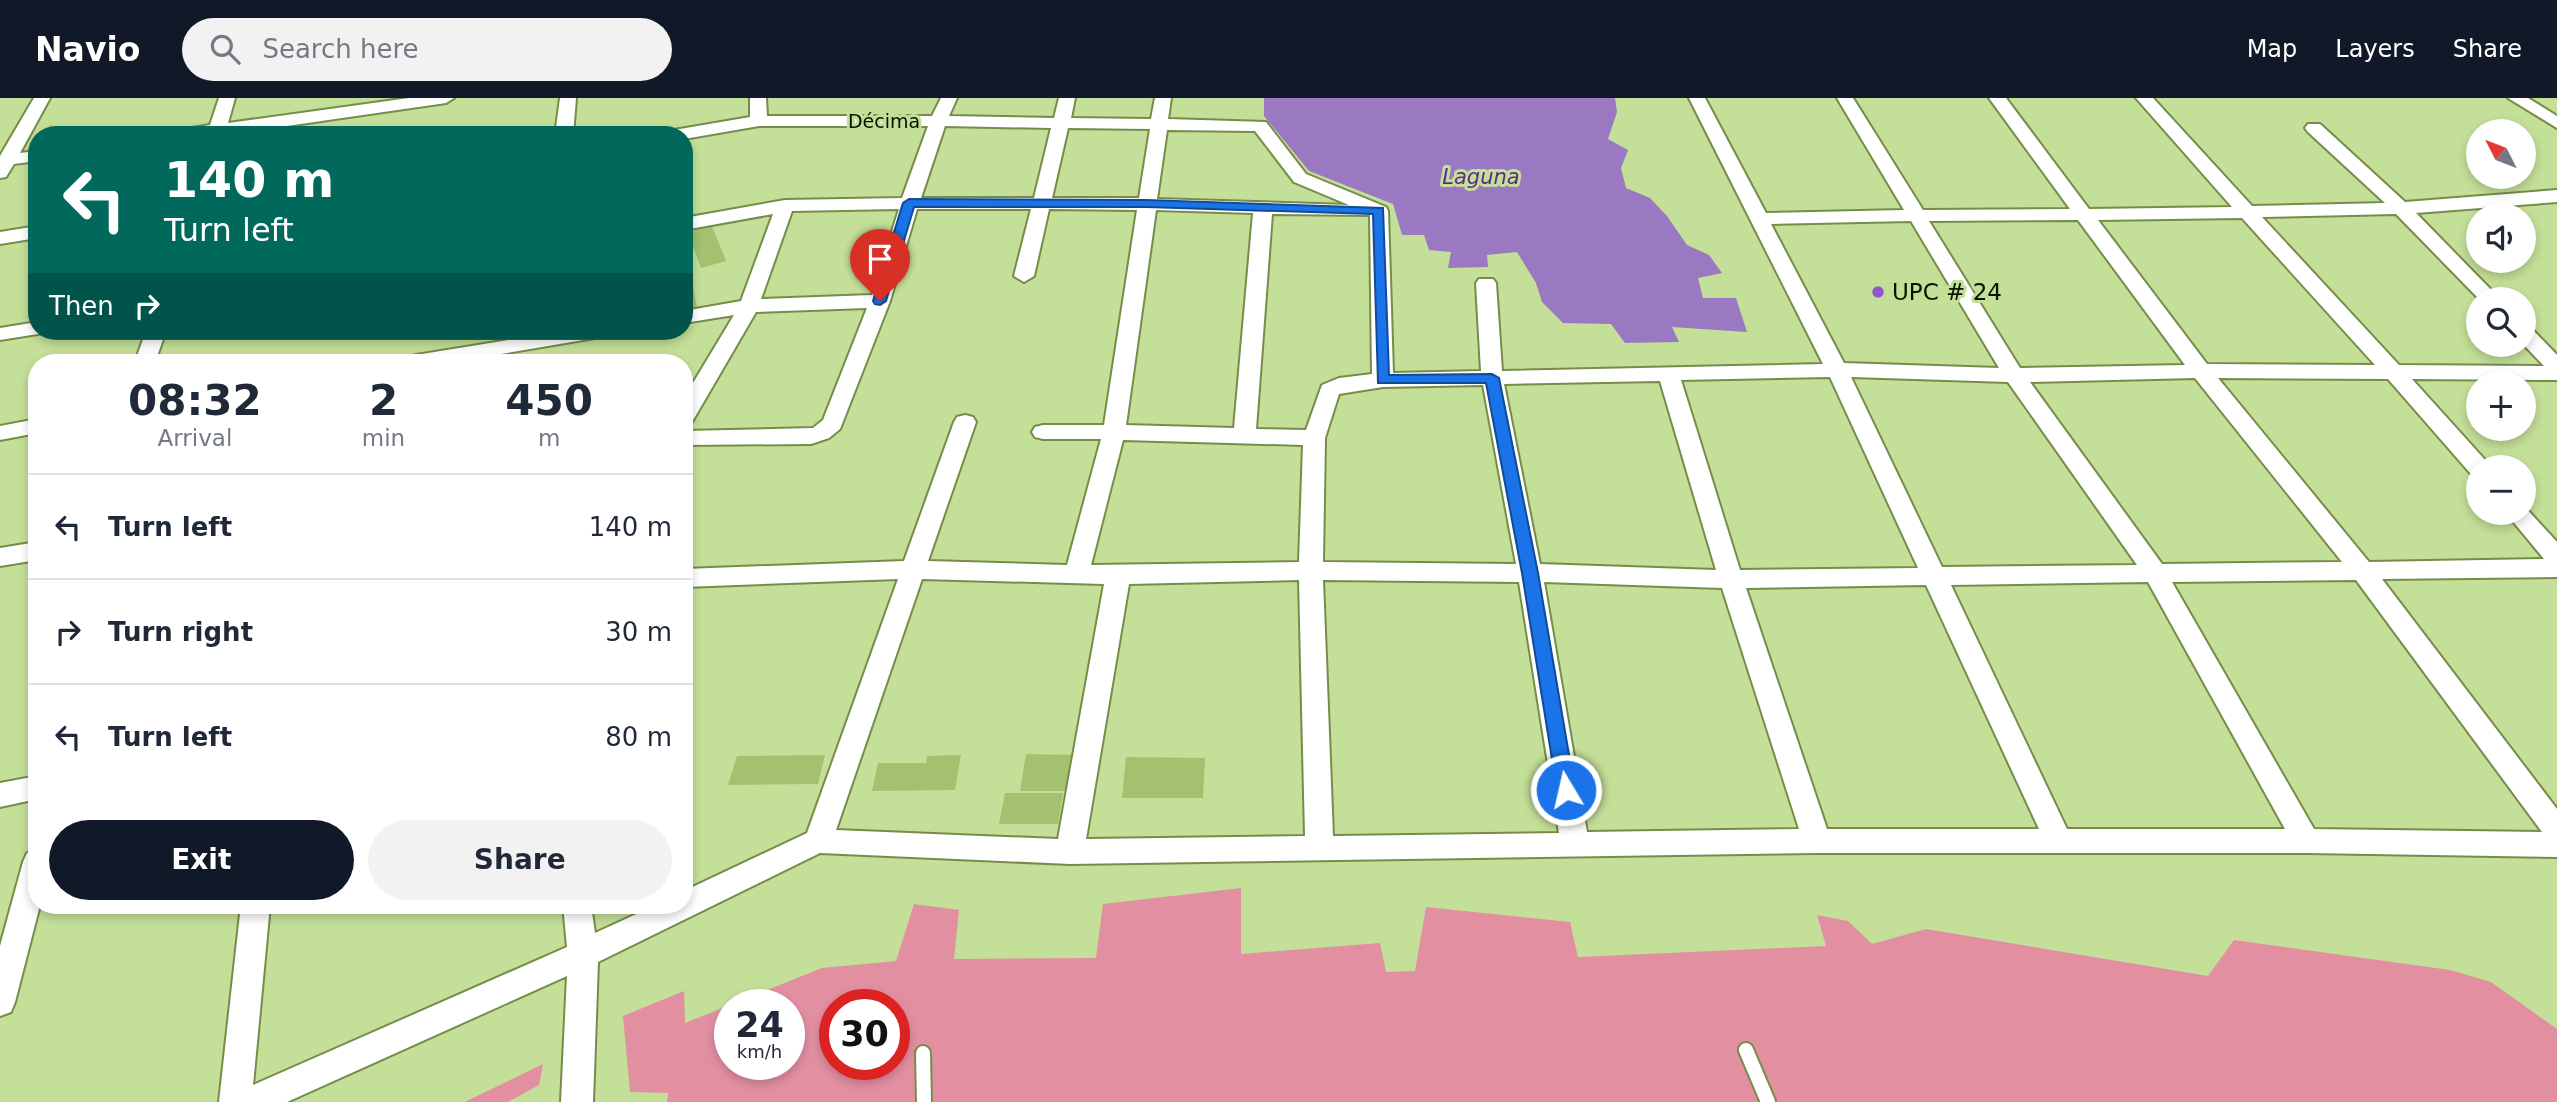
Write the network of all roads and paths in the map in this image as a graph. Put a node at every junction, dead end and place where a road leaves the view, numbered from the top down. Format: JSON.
{"nodes":[{"id":1,"x":42,"y":98,"type":"edge"},
{"id":2,"x":228,"y":98,"type":"edge"},
{"id":3,"x":446,"y":98,"type":"edge"},
{"id":4,"x":568,"y":98,"type":"edge"},
{"id":5,"x":758,"y":98,"type":"edge"},
{"id":6,"x":949,"y":98,"type":"edge"},
{"id":7,"x":1067,"y":98,"type":"edge"},
{"id":8,"x":1163,"y":98,"type":"edge"},
{"id":9,"x":1697,"y":98,"type":"edge"},
{"id":10,"x":1845,"y":98,"type":"edge"},
{"id":11,"x":1997,"y":98,"type":"edge"},
{"id":12,"x":2144,"y":98,"type":"edge"},
{"id":13,"x":2516,"y":98,"type":"edge"},
{"id":14,"x":759,"y":121,"type":"junction"},
{"id":15,"x":938,"y":121,"type":"junction"},
{"id":16,"x":1061,"y":122,"type":"junction"},
{"id":17,"x":1157,"y":123,"type":"junction"},
{"id":18,"x":2557,"y":124,"type":"edge"},
{"id":19,"x":218,"y":126,"type":"edge"},
{"id":20,"x":257,"y":126,"type":"edge"},
{"id":21,"x":565,"y":126,"type":"edge"},
{"id":22,"x":2314,"y":128,"type":"dead end"},
{"id":23,"x":693,"y":132,"type":"edge"},
{"id":24,"x":28,"y":158,"type":"edge"},
{"id":25,"x":2,"y":165,"type":"edge"},
{"id":26,"x":2557,"y":196,"type":"edge"},
{"id":27,"x":909,"y":203,"type":"junction"},
{"id":28,"x":1146,"y":204,"type":"junction"},
{"id":29,"x":1040,"y":205,"type":"junction"},
{"id":30,"x":785,"y":206,"type":"junction"},
{"id":31,"x":2401,"y":208,"type":"junction"},
{"id":32,"x":1263,"y":209,"type":"junction"},
{"id":33,"x":1379,"y":211,"type":"junction"},
{"id":34,"x":2245,"y":212,"type":"junction"},
{"id":35,"x":1917,"y":214,"type":"junction"},
{"id":36,"x":2085,"y":215,"type":"junction"},
{"id":37,"x":1761,"y":219,"type":"junction"},
{"id":38,"x":693,"y":222,"type":"edge"},
{"id":39,"x":28,"y":233,"type":"edge"},
{"id":40,"x":0,"y":238,"type":"edge"},
{"id":41,"x":1024,"y":276,"type":"dead end"},
{"id":42,"x":1486,"y":283,"type":"dead end"},
{"id":43,"x":2478,"y":287,"type":"edge"},
{"id":44,"x":880,"y":301,"type":"junction"},
{"id":45,"x":749,"y":306,"type":"junction"},
{"id":46,"x":693,"y":315,"type":"edge"},
{"id":47,"x":28,"y":329,"type":"edge"},
{"id":48,"x":0,"y":334,"type":"edge"},
{"id":49,"x":532,"y":340,"type":"edge"},
{"id":50,"x":2536,"y":345,"type":"edge"},
{"id":51,"x":458,"y":354,"type":"edge"},
{"id":52,"x":2557,"y":367,"type":"edge"},
{"id":53,"x":1837,"y":370,"type":"junction"},
{"id":54,"x":2201,"y":370,"type":"junction"},
{"id":55,"x":2557,"y":373,"type":"edge"},
{"id":56,"x":2397,"y":374,"type":"junction"},
{"id":57,"x":1669,"y":375,"type":"junction"},
{"id":58,"x":2014,"y":375,"type":"junction"},
{"id":59,"x":1492,"y":378,"type":"junction"},
{"id":60,"x":1382,"y":380,"type":"junction"},
{"id":61,"x":693,"y":402,"type":"edge"},
{"id":62,"x":965,"y":422,"type":"dead end"},
{"id":63,"x":28,"y":428,"type":"edge"},
{"id":64,"x":1043,"y":432,"type":"dead end"},
{"id":65,"x":1114,"y":432,"type":"junction"},
{"id":66,"x":0,"y":433,"type":"edge"},
{"id":67,"x":1244,"y":437,"type":"junction"},
{"id":68,"x":693,"y":438,"type":"edge"},
{"id":69,"x":1314,"y":438,"type":"junction"},
{"id":70,"x":2468,"y":455,"type":"edge"},
{"id":71,"x":2528,"y":525,"type":"edge"},
{"id":72,"x":28,"y":553,"type":"edge"},
{"id":73,"x":0,"y":558,"type":"edge"},
{"id":74,"x":2557,"y":558,"type":"edge"},
{"id":75,"x":2557,"y":568,"type":"edge"},
{"id":76,"x":2361,"y":569,"type":"junction"},
{"id":77,"x":912,"y":570,"type":"junction"},
{"id":78,"x":1311,"y":571,"type":"junction"},
{"id":79,"x":2154,"y":571,"type":"junction"},
{"id":80,"x":1530,"y":573,"type":"junction"},
{"id":81,"x":1077,"y":574,"type":"junction"},
{"id":82,"x":1118,"y":575,"type":"junction"},
{"id":83,"x":1935,"y":575,"type":"junction"},
{"id":84,"x":693,"y":578,"type":"edge"},
{"id":85,"x":1731,"y":579,"type":"junction"},
{"id":86,"x":28,"y":789,"type":"edge"},
{"id":87,"x":0,"y":795,"type":"edge"},
{"id":88,"x":2557,"y":831,"type":"edge"},
{"id":89,"x":818,"y":841,"type":"junction"},
{"id":90,"x":1816,"y":841,"type":"junction"},
{"id":91,"x":2059,"y":841,"type":"junction"},
{"id":92,"x":2306,"y":841,"type":"junction"},
{"id":93,"x":1575,"y":844,"type":"junction"},
{"id":94,"x":2557,"y":845,"type":"edge"},
{"id":95,"x":1319,"y":848,"type":"junction"},
{"id":96,"x":1070,"y":852,"type":"junction"},
{"id":97,"x":28,"y":895,"type":"edge"},
{"id":98,"x":693,"y":901,"type":"edge"},
{"id":99,"x":254,"y":914,"type":"edge"},
{"id":100,"x":579,"y":914,"type":"edge"},
{"id":101,"x":666,"y":914,"type":"edge"},
{"id":102,"x":583,"y":954,"type":"junction"},
{"id":103,"x":0,"y":1002,"type":"edge"},
{"id":104,"x":1746,"y":1050,"type":"dead end"},
{"id":105,"x":923,"y":1053,"type":"dead end"},
{"id":106,"x":234,"y":1102,"type":"edge"},
{"id":107,"x":251,"y":1102,"type":"edge"},
{"id":108,"x":577,"y":1102,"type":"edge"},
{"id":109,"x":924,"y":1102,"type":"edge"},
{"id":110,"x":1768,"y":1102,"type":"edge"}],
"edges":[{"from":1,"to":25,"type":"street"},
{"from":2,"to":19,"type":"street"},
{"from":3,"to":20,"type":"street"},
{"from":4,"to":21,"type":"street"},
{"from":5,"to":14,"type":"street"},
{"from":6,"to":15,"type":"street"},
{"from":7,"to":16,"type":"street"},
{"from":8,"to":17,"type":"street"},
{"from":9,"to":37,"type":"street"},
{"from":10,"to":35,"type":"street"},
{"from":11,"to":36,"type":"street"},
{"from":12,"to":34,"type":"street"},
{"from":13,"to":18,"type":"street"},
{"from":14,"to":15,"type":"street","name":"Décima"},
{"from":14,"to":23,"type":"street","name":"Décima"},
{"from":15,"to":16,"type":"street"},
{"from":15,"to":27,"type":"street","name":"Décima"},
{"from":16,"to":17,"type":"street"},
{"from":16,"to":29,"type":"street"},
{"from":17,"to":28,"type":"street"},
{"from":17,"to":33,"type":"street"},
{"from":22,"to":31,"type":"street"},
{"from":24,"to":25,"type":"street"},
{"from":26,"to":31,"type":"street"},
{"from":27,"to":29,"type":"street"},
{"from":27,"to":30,"type":"street"},
{"from":27,"to":44,"type":"street","name":"Décima"},
{"from":28,"to":29,"type":"street"},
{"from":28,"to":32,"type":"street"},
{"from":28,"to":65,"type":"street"},
{"from":29,"to":41,"type":"street"},
{"from":30,"to":38,"type":"street"},
{"from":30,"to":45,"type":"street"},
{"from":31,"to":34,"type":"street"},
{"from":31,"to":43,"type":"street"},
{"from":32,"to":33,"type":"street"},
{"from":32,"to":67,"type":"street"},
{"from":33,"to":60,"type":"street"},
{"from":34,"to":36,"type":"street"},
{"from":34,"to":56,"type":"street"},
{"from":35,"to":36,"type":"street"},
{"from":35,"to":37,"type":"street"},
{"from":35,"to":58,"type":"street"},
{"from":36,"to":54,"type":"street"},
{"from":37,"to":53,"type":"street"},
{"from":39,"to":40,"type":"street"},
{"from":42,"to":59,"type":"street"},
{"from":44,"to":45,"type":"street"},
{"from":44,"to":68,"type":"street","name":"Décima"},
{"from":45,"to":46,"type":"street"},
{"from":45,"to":61,"type":"street"},
{"from":47,"to":48,"type":"street"},
{"from":49,"to":51,"type":"street"},
{"from":50,"to":52,"type":"street"},
{"from":53,"to":57,"type":"street"},
{"from":53,"to":58,"type":"street"},
{"from":53,"to":83,"type":"street"},
{"from":54,"to":56,"type":"street"},
{"from":54,"to":58,"type":"street"},
{"from":54,"to":76,"type":"street"},
{"from":55,"to":56,"type":"street"},
{"from":56,"to":70,"type":"street"},
{"from":57,"to":59,"type":"street"},
{"from":57,"to":85,"type":"street"},
{"from":58,"to":79,"type":"street"},
{"from":59,"to":60,"type":"street"},
{"from":59,"to":80,"type":"street"},
{"from":60,"to":69,"type":"street"},
{"from":62,"to":77,"type":"street"},
{"from":63,"to":66,"type":"street"},
{"from":64,"to":65,"type":"street"},
{"from":65,"to":67,"type":"street"},
{"from":65,"to":81,"type":"street"},
{"from":67,"to":69,"type":"street"},
{"from":69,"to":78,"type":"street"},
{"from":71,"to":74,"type":"street"},
{"from":72,"to":73,"type":"street"},
{"from":75,"to":76,"type":"street"},
{"from":76,"to":79,"type":"street"},
{"from":76,"to":88,"type":"street"},
{"from":77,"to":81,"type":"street"},
{"from":77,"to":84,"type":"street"},
{"from":77,"to":89,"type":"street"},
{"from":78,"to":80,"type":"street"},
{"from":78,"to":82,"type":"street"},
{"from":78,"to":95,"type":"street"},
{"from":79,"to":83,"type":"street"},
{"from":79,"to":92,"type":"street"},
{"from":80,"to":85,"type":"street"},
{"from":80,"to":93,"type":"street"},
{"from":81,"to":82,"type":"street"},
{"from":82,"to":96,"type":"street"},
{"from":83,"to":85,"type":"street"},
{"from":83,"to":91,"type":"street"},
{"from":85,"to":90,"type":"street"},
{"from":86,"to":87,"type":"street"},
{"from":89,"to":96,"type":"street"},
{"from":89,"to":98,"type":"street"},
{"from":90,"to":91,"type":"street"},
{"from":90,"to":93,"type":"street"},
{"from":91,"to":92,"type":"street"},
{"from":92,"to":94,"type":"street"},
{"from":93,"to":95,"type":"street"},
{"from":95,"to":96,"type":"street"},
{"from":97,"to":103,"type":"street"},
{"from":99,"to":106,"type":"street"},
{"from":100,"to":102,"type":"street"},
{"from":101,"to":102,"type":"street"},
{"from":102,"to":107,"type":"street"},
{"from":102,"to":108,"type":"street"},
{"from":104,"to":110,"type":"lane"},
{"from":105,"to":109,"type":"lane"}]}
